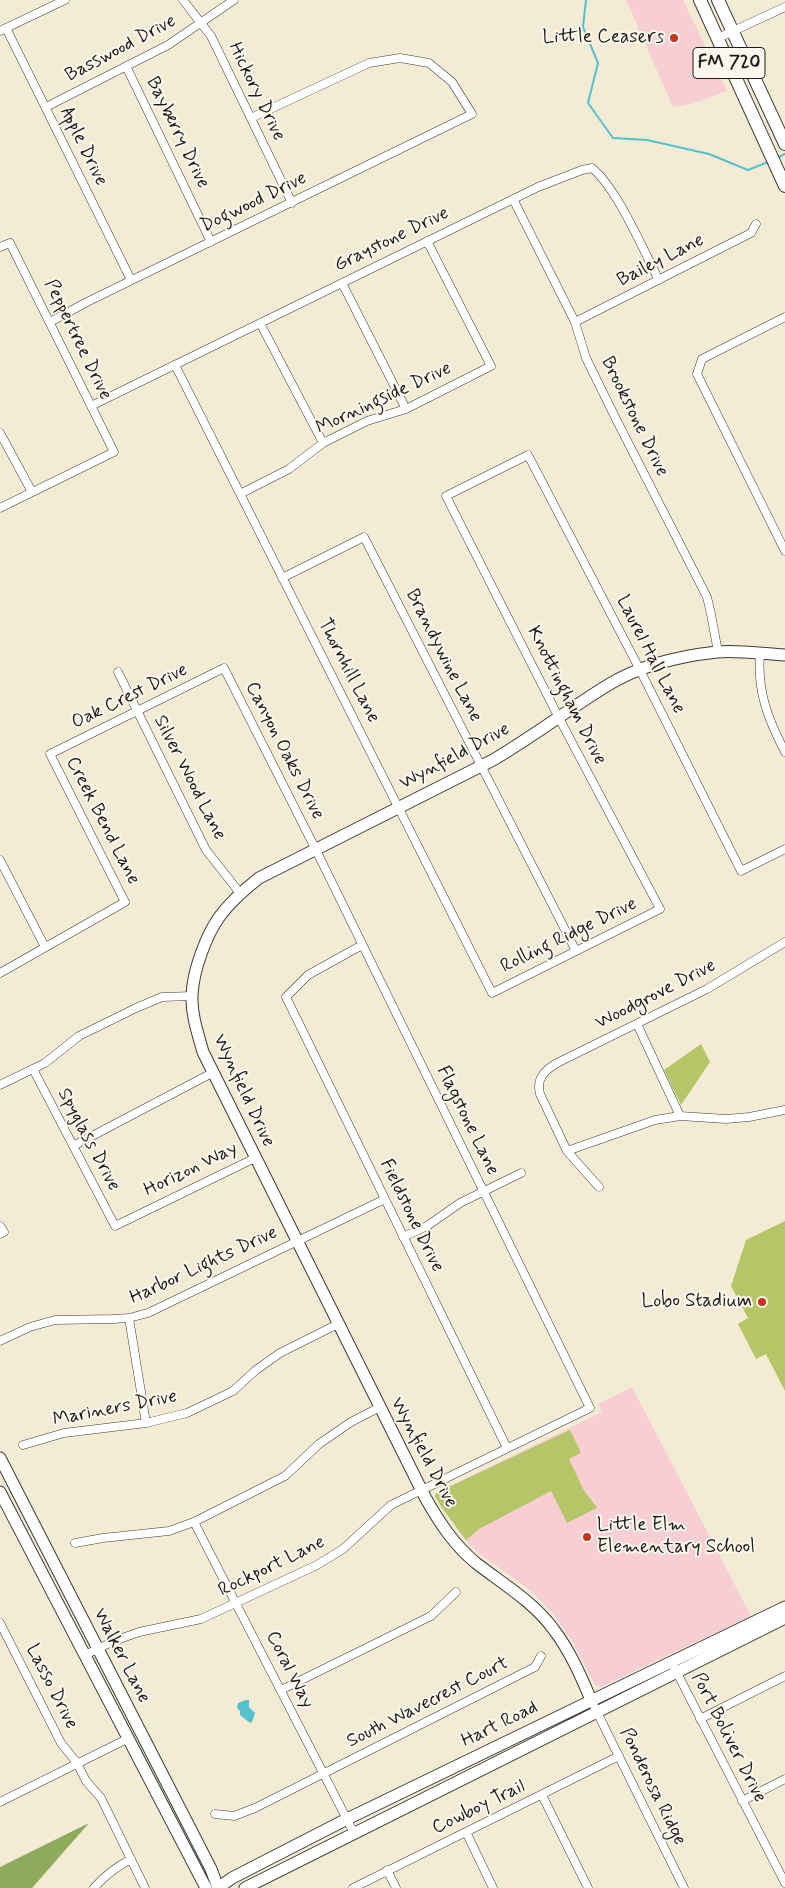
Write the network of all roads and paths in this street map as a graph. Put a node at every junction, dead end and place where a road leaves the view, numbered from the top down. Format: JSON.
{"nodes":[{"id":1,"x":65,"y":0,"type":"edge"},
{"id":2,"x":183,"y":0,"type":"edge"},
{"id":3,"x":234,"y":0,"type":"edge"},
{"id":4,"x":700,"y":0,"type":"edge"},
{"id":5,"x":718,"y":0,"type":"edge"},
{"id":6,"x":49,"y":3,"type":"edge"},
{"id":7,"x":785,"y":7,"type":"edge"},
{"id":8,"x":202,"y":23,"type":"junction"},
{"id":9,"x":3,"y":29,"type":"edge"},
{"id":10,"x":733,"y":31,"type":"junction"},
{"id":11,"x":718,"y":38,"type":"junction"},
{"id":12,"x":126,"y":66,"type":"junction"},
{"id":13,"x":46,"y":107,"type":"junction"},
{"id":14,"x":251,"y":118,"type":"junction"},
{"id":15,"x":785,"y":144,"type":"edge"},
{"id":16,"x":785,"y":186,"type":"edge"},
{"id":17,"x":512,"y":199,"type":"junction"},
{"id":18,"x":292,"y":203,"type":"junction"},
{"id":19,"x":756,"y":224,"type":"dead end"},
{"id":20,"x":427,"y":241,"type":"junction"},
{"id":21,"x":211,"y":242,"type":"junction"},
{"id":22,"x":0,"y":247,"type":"edge"},
{"id":23,"x":131,"y":280,"type":"junction"},
{"id":24,"x":659,"y":280,"type":"junction"},
{"id":25,"x":342,"y":283,"type":"junction"},
{"id":26,"x":784,"y":321,"type":"edge"},
{"id":27,"x":50,"y":322,"type":"junction"},
{"id":28,"x":575,"y":322,"type":"junction"},
{"id":29,"x":260,"y":323,"type":"junction"},
{"id":30,"x":175,"y":365,"type":"junction"},
{"id":31,"x":91,"y":406,"type":"junction"},
{"id":32,"x":406,"y":409,"type":"junction"},
{"id":33,"x":0,"y":433,"type":"edge"},
{"id":34,"x":323,"y":443,"type":"junction"},
{"id":35,"x":32,"y":492,"type":"junction"},
{"id":36,"x":240,"y":494,"type":"junction"},
{"id":37,"x":446,"y":496,"type":"joint"},
{"id":38,"x":0,"y":508,"type":"edge"},
{"id":39,"x":785,"y":551,"type":"edge"},
{"id":40,"x":282,"y":578,"type":"junction"},
{"id":41,"x":718,"y":652,"type":"junction"},
{"id":42,"x":760,"y":653,"type":"junction"},
{"id":43,"x":785,"y":655,"type":"edge"},
{"id":44,"x":224,"y":668,"type":"joint"},
{"id":45,"x":640,"y":670,"type":"junction"},
{"id":46,"x":118,"y":672,"type":"dead end"},
{"id":47,"x":137,"y":711,"type":"junction"},
{"id":48,"x":559,"y":718,"type":"junction"},
{"id":49,"x":785,"y":752,"type":"edge"},
{"id":50,"x":50,"y":754,"type":"joint"},
{"id":51,"x":481,"y":765,"type":"junction"},
{"id":52,"x":398,"y":807,"type":"junction"},
{"id":53,"x":315,"y":848,"type":"junction"},
{"id":54,"x":785,"y":849,"type":"edge"},
{"id":55,"x":0,"y":860,"type":"edge"},
{"id":56,"x":240,"y":893,"type":"junction"},
{"id":57,"x":660,"y":909,"type":"joint"},
{"id":58,"x":785,"y":942,"type":"edge"},
{"id":59,"x":362,"y":945,"type":"junction"},
{"id":60,"x":45,"y":947,"type":"junction"},
{"id":61,"x":576,"y":951,"type":"junction"},
{"id":62,"x":0,"y":973,"type":"edge"},
{"id":63,"x":492,"y":993,"type":"joint"},
{"id":64,"x":192,"y":996,"type":"junction"},
{"id":65,"x":637,"y":1024,"type":"junction"},
{"id":66,"x":32,"y":1069,"type":"junction"},
{"id":67,"x":212,"y":1073,"type":"junction"},
{"id":68,"x":0,"y":1085,"type":"edge"},
{"id":69,"x":785,"y":1110,"type":"edge"},
{"id":70,"x":680,"y":1116,"type":"junction"},
{"id":71,"x":73,"y":1146,"type":"junction"},
{"id":72,"x":568,"y":1151,"type":"junction"},
{"id":73,"x":254,"y":1158,"type":"junction"},
{"id":74,"x":521,"y":1173,"type":"dead end"},
{"id":75,"x":599,"y":1187,"type":"dead end"},
{"id":76,"x":484,"y":1191,"type":"junction"},
{"id":77,"x":385,"y":1198,"type":"junction"},
{"id":78,"x":0,"y":1226,"type":"edge"},
{"id":79,"x":115,"y":1226,"type":"joint"},
{"id":80,"x":0,"y":1234,"type":"edge"},
{"id":81,"x":403,"y":1236,"type":"junction"},
{"id":82,"x":296,"y":1241,"type":"junction"},
{"id":83,"x":129,"y":1318,"type":"junction"},
{"id":84,"x":338,"y":1324,"type":"junction"},
{"id":85,"x":0,"y":1341,"type":"edge"},
{"id":86,"x":380,"y":1407,"type":"junction"},
{"id":87,"x":590,"y":1408,"type":"joint"},
{"id":88,"x":146,"y":1423,"type":"junction"},
{"id":89,"x":23,"y":1445,"type":"dead end"},
{"id":90,"x":507,"y":1448,"type":"junction"},
{"id":91,"x":0,"y":1458,"type":"edge"},
{"id":92,"x":4,"y":1477,"type":"edge"},
{"id":93,"x":421,"y":1490,"type":"junction"},
{"id":94,"x":0,"y":1492,"type":"edge"},
{"id":95,"x":194,"y":1522,"type":"junction"},
{"id":96,"x":75,"y":1543,"type":"dead end"},
{"id":97,"x":456,"y":1592,"type":"dead end"},
{"id":98,"x":236,"y":1603,"type":"junction"},
{"id":99,"x":785,"y":1607,"type":"edge"},
{"id":100,"x":785,"y":1618,"type":"edge"},
{"id":101,"x":0,"y":1622,"type":"edge"},
{"id":102,"x":91,"y":1652,"type":"junction"},
{"id":103,"x":540,"y":1656,"type":"dead end"},
{"id":104,"x":673,"y":1667,"type":"junction"},
{"id":105,"x":785,"y":1676,"type":"edge"},
{"id":106,"x":281,"y":1690,"type":"junction"},
{"id":107,"x":591,"y":1700,"type":"junction"},
{"id":108,"x":596,"y":1711,"type":"junction"},
{"id":109,"x":700,"y":1719,"type":"junction"},
{"id":110,"x":128,"y":1738,"type":"junction"},
{"id":111,"x":619,"y":1756,"type":"junction"},
{"id":112,"x":77,"y":1763,"type":"junction"},
{"id":113,"x":324,"y":1773,"type":"junction"},
{"id":114,"x":785,"y":1779,"type":"edge"},
{"id":115,"x":542,"y":1795,"type":"junction"},
{"id":116,"x":742,"y":1801,"type":"junction"},
{"id":117,"x":0,"y":1802,"type":"edge"},
{"id":118,"x":215,"y":1814,"type":"dead end"},
{"id":119,"x":347,"y":1819,"type":"junction"},
{"id":120,"x":466,"y":1832,"type":"junction"},
{"id":121,"x":354,"y":1833,"type":"junction"},
{"id":122,"x":131,"y":1859,"type":"junction"},
{"id":123,"x":211,"y":1869,"type":"junction"},
{"id":124,"x":387,"y":1870,"type":"junction"},
{"id":125,"x":232,"y":1878,"type":"junction"},
{"id":126,"x":785,"y":1882,"type":"edge"},
{"id":127,"x":94,"y":1888,"type":"edge"},
{"id":128,"x":145,"y":1888,"type":"edge"},
{"id":129,"x":206,"y":1888,"type":"edge"},
{"id":130,"x":218,"y":1888,"type":"edge"},
{"id":131,"x":245,"y":1888,"type":"edge"},
{"id":132,"x":352,"y":1888,"type":"edge"},
{"id":133,"x":396,"y":1888,"type":"edge"},
{"id":134,"x":493,"y":1888,"type":"edge"},
{"id":135,"x":588,"y":1888,"type":"edge"},
{"id":136,"x":684,"y":1888,"type":"edge"}],
"edges":[{"from":1,"to":6,"type":"street"},
{"from":2,"to":8,"type":"street","name":"Hickory Drive"},
{"from":3,"to":8,"type":"street","name":"Basswood Drive"},
{"from":4,"to":11,"type":"main road","number":"FM 720"},
{"from":5,"to":10,"type":"main road","number":"FM 720"},
{"from":6,"to":9,"type":"street"},
{"from":7,"to":10,"type":"street"},
{"from":8,"to":12,"type":"street","name":"Basswood Drive"},
{"from":8,"to":14,"type":"street","name":"Hickory Drive"},
{"from":9,"to":13,"type":"street","name":"Apple Drive"},
{"from":10,"to":11,"type":"street"},
{"from":10,"to":15,"type":"main road","number":"FM 720"},
{"from":11,"to":16,"type":"main road","number":"FM 720"},
{"from":12,"to":13,"type":"street","name":"Basswood Drive"},
{"from":12,"to":21,"type":"street","name":"Bayberry Drive"},
{"from":13,"to":23,"type":"street","name":"Apple Drive"},
{"from":14,"to":18,"type":"street","name":"Hickory Drive"},
{"from":14,"to":18,"type":"street","name":"Dogwood Drive"},
{"from":17,"to":20,"type":"street","name":"Graystone Drive"},
{"from":17,"to":24,"type":"street","name":"Graystone Drive"},
{"from":17,"to":28,"type":"street","name":"Brookstone Drive"},
{"from":18,"to":21,"type":"street","name":"Dogwood Drive"},
{"from":19,"to":24,"type":"street","name":"Bailey Lane"},
{"from":20,"to":25,"type":"street","name":"Graystone Drive"},
{"from":20,"to":32,"type":"street","name":"Morningside Drive"},
{"from":21,"to":23,"type":"street","name":"Dogwood Drive"},
{"from":22,"to":27,"type":"street","name":"Peppertree Drive"},
{"from":23,"to":27,"type":"street","name":"Dogwood Drive"},
{"from":24,"to":28,"type":"street","name":"Bailey Lane"},
{"from":25,"to":29,"type":"street","name":"Graystone Drive"},
{"from":25,"to":32,"type":"street"},
{"from":26,"to":39,"type":"street"},
{"from":27,"to":31,"type":"street","name":"Peppertree Drive"},
{"from":28,"to":41,"type":"street","name":"Brookstone Drive"},
{"from":29,"to":30,"type":"street","name":"Graystone Drive"},
{"from":29,"to":34,"type":"street"},
{"from":30,"to":31,"type":"street","name":"Graystone Drive"},
{"from":30,"to":36,"type":"street","name":"Thornhill Lane"},
{"from":31,"to":35,"type":"street","name":"Peppertree Drive"},
{"from":32,"to":34,"type":"street","name":"Morningside Drive"},
{"from":33,"to":35,"type":"street"},
{"from":34,"to":36,"type":"street","name":"Morningside Drive"},
{"from":35,"to":38,"type":"street"},
{"from":36,"to":40,"type":"street","name":"Thornhill Lane"},
{"from":37,"to":45,"type":"street","name":"Laurel Hall Lane"},
{"from":37,"to":48,"type":"street","name":"Knottingham Drive"},
{"from":40,"to":51,"type":"street","name":"Brandywine Lane"},
{"from":40,"to":52,"type":"street","name":"Thornhill Lane"},
{"from":41,"to":42,"type":"street","name":"Wynfield Drive"},
{"from":41,"to":45,"type":"street","name":"Wynfield Drive"},
{"from":42,"to":43,"type":"street","name":"Wynfield Drive"},
{"from":42,"to":49,"type":"street"},
{"from":44,"to":47,"type":"street","name":"Oak Crest Drive"},
{"from":44,"to":53,"type":"street","name":"Canyon Oaks Drive"},
{"from":45,"to":48,"type":"street","name":"Wynfield Drive"},
{"from":45,"to":54,"type":"street","name":"Laurel Hall Lane"},
{"from":46,"to":47,"type":"street","name":"Silver Wood Lane"},
{"from":47,"to":50,"type":"street","name":"Oak Crest Drive"},
{"from":47,"to":56,"type":"street","name":"Silver Wood Lane"},
{"from":48,"to":51,"type":"street","name":"Wynfield Drive"},
{"from":48,"to":57,"type":"street","name":"Knottingham Drive"},
{"from":50,"to":60,"type":"street","name":"Creek Bend Lane"},
{"from":51,"to":52,"type":"street","name":"Wynfield Drive"},
{"from":51,"to":61,"type":"street","name":"Brandywine Lane"},
{"from":52,"to":53,"type":"street","name":"Wynfield Drive"},
{"from":52,"to":63,"type":"street","name":"Thornhill Lane"},
{"from":53,"to":56,"type":"street","name":"Wynfield Drive"},
{"from":53,"to":59,"type":"street","name":"Flagstone Lane"},
{"from":55,"to":60,"type":"street"},
{"from":56,"to":64,"type":"street","name":"Wynfield Drive"},
{"from":57,"to":61,"type":"street","name":"Rolling Ridge Drive"},
{"from":58,"to":65,"type":"street","name":"Woodgrove Drive"},
{"from":59,"to":76,"type":"street","name":"Flagstone Lane"},
{"from":59,"to":77,"type":"street","name":"Fieldstone Drive"},
{"from":60,"to":62,"type":"street"},
{"from":61,"to":63,"type":"street","name":"Rolling Ridge Drive"},
{"from":64,"to":66,"type":"street"},
{"from":64,"to":67,"type":"street","name":"Wynfield Drive"},
{"from":65,"to":70,"type":"street"},
{"from":65,"to":72,"type":"street","name":"Woodgrove Drive"},
{"from":66,"to":68,"type":"street"},
{"from":66,"to":71,"type":"street","name":"Spyglass Drive"},
{"from":67,"to":71,"type":"street"},
{"from":67,"to":73,"type":"street","name":"Wynfield Drive"},
{"from":69,"to":70,"type":"street"},
{"from":70,"to":72,"type":"street"},
{"from":71,"to":79,"type":"street","name":"Spyglass Drive"},
{"from":72,"to":75,"type":"street"},
{"from":73,"to":79,"type":"street","name":"Horizon Way"},
{"from":73,"to":82,"type":"street","name":"Wynfield Drive"},
{"from":74,"to":76,"type":"street"},
{"from":76,"to":81,"type":"street"},
{"from":76,"to":87,"type":"street","name":"Flagstone Lane"},
{"from":77,"to":81,"type":"street","name":"Fieldstone Drive"},
{"from":77,"to":82,"type":"street","name":"Harbor Lights Drive"},
{"from":78,"to":80,"type":"street"},
{"from":81,"to":90,"type":"street","name":"Fieldstone Drive"},
{"from":82,"to":83,"type":"street","name":"Harbor Lights Drive"},
{"from":82,"to":84,"type":"street","name":"Wynfield Drive"},
{"from":83,"to":85,"type":"street","name":"Harbor Lights Drive"},
{"from":83,"to":88,"type":"street"},
{"from":84,"to":86,"type":"street","name":"Wynfield Drive"},
{"from":84,"to":88,"type":"street","name":"Mariners Drive"},
{"from":86,"to":93,"type":"street","name":"Wynfield Drive"},
{"from":86,"to":95,"type":"street"},
{"from":87,"to":90,"type":"street","name":"Rockport Lane"},
{"from":88,"to":89,"type":"street","name":"Mariners Drive"},
{"from":90,"to":93,"type":"street","name":"Rockport Lane"},
{"from":91,"to":92,"type":"street","name":"Walker Lane"},
{"from":92,"to":102,"type":"street","name":"Walker Lane"},
{"from":93,"to":98,"type":"street","name":"Rockport Lane"},
{"from":93,"to":107,"type":"street","name":"Wynfield Drive"},
{"from":94,"to":102,"type":"street","name":"Walker Lane"},
{"from":95,"to":96,"type":"street"},
{"from":95,"to":98,"type":"street","name":"Coral Way"},
{"from":97,"to":106,"type":"street"},
{"from":98,"to":102,"type":"street","name":"Rockport Lane"},
{"from":98,"to":106,"type":"street","name":"Coral Way"},
{"from":99,"to":104,"type":"street","name":"Hart Road"},
{"from":100,"to":104,"type":"street","name":"Hart Road"},
{"from":101,"to":112,"type":"street","name":"Lasso Drive"},
{"from":102,"to":110,"type":"street","name":"Walker Lane"},
{"from":102,"to":123,"type":"street","name":"Walker Lane"},
{"from":103,"to":113,"type":"street","name":"South Wavecrest Court"},
{"from":104,"to":107,"type":"street","name":"Hart Road"},
{"from":104,"to":108,"type":"street","name":"Hart Road"},
{"from":104,"to":109,"type":"street","name":"Port Boliver Drive"},
{"from":105,"to":109,"type":"street"},
{"from":106,"to":113,"type":"street","name":"Coral Way"},
{"from":107,"to":108,"type":"street","name":"Ponderosa Ridge"},
{"from":107,"to":119,"type":"street","name":"Hart Road"},
{"from":108,"to":111,"type":"street","name":"Ponderosa Ridge"},
{"from":108,"to":121,"type":"street","name":"Hart Road"},
{"from":109,"to":116,"type":"street","name":"Port Boliver Drive"},
{"from":110,"to":112,"type":"street"},
{"from":110,"to":129,"type":"street","name":"Walker Lane"},
{"from":111,"to":115,"type":"street","name":"Cowboy Trail"},
{"from":111,"to":136,"type":"street","name":"Ponderosa Ridge"},
{"from":112,"to":117,"type":"street"},
{"from":112,"to":122,"type":"street","name":"Lasso Drive"},
{"from":113,"to":118,"type":"street","name":"South Wavecrest Court"},
{"from":113,"to":119,"type":"street","name":"Coral Way"},
{"from":114,"to":116,"type":"street"},
{"from":115,"to":120,"type":"street","name":"Cowboy Trail"},
{"from":115,"to":135,"type":"street"},
{"from":116,"to":126,"type":"street","name":"Port Boliver Drive"},
{"from":119,"to":121,"type":"street","name":"Coral Way"},
{"from":119,"to":125,"type":"street","name":"Hart Road"},
{"from":120,"to":124,"type":"street","name":"Cowboy Trail"},
{"from":120,"to":134,"type":"street"},
{"from":121,"to":131,"type":"street","name":"Hart Road"},
{"from":122,"to":127,"type":"street"},
{"from":122,"to":128,"type":"street","name":"Lasso Drive"},
{"from":123,"to":125,"type":"street"},
{"from":123,"to":130,"type":"street","name":"Walker Lane"},
{"from":124,"to":132,"type":"street","name":"Cowboy Trail"},
{"from":124,"to":133,"type":"street"},
{"from":125,"to":130,"type":"street","name":"Hart Road"}]}
